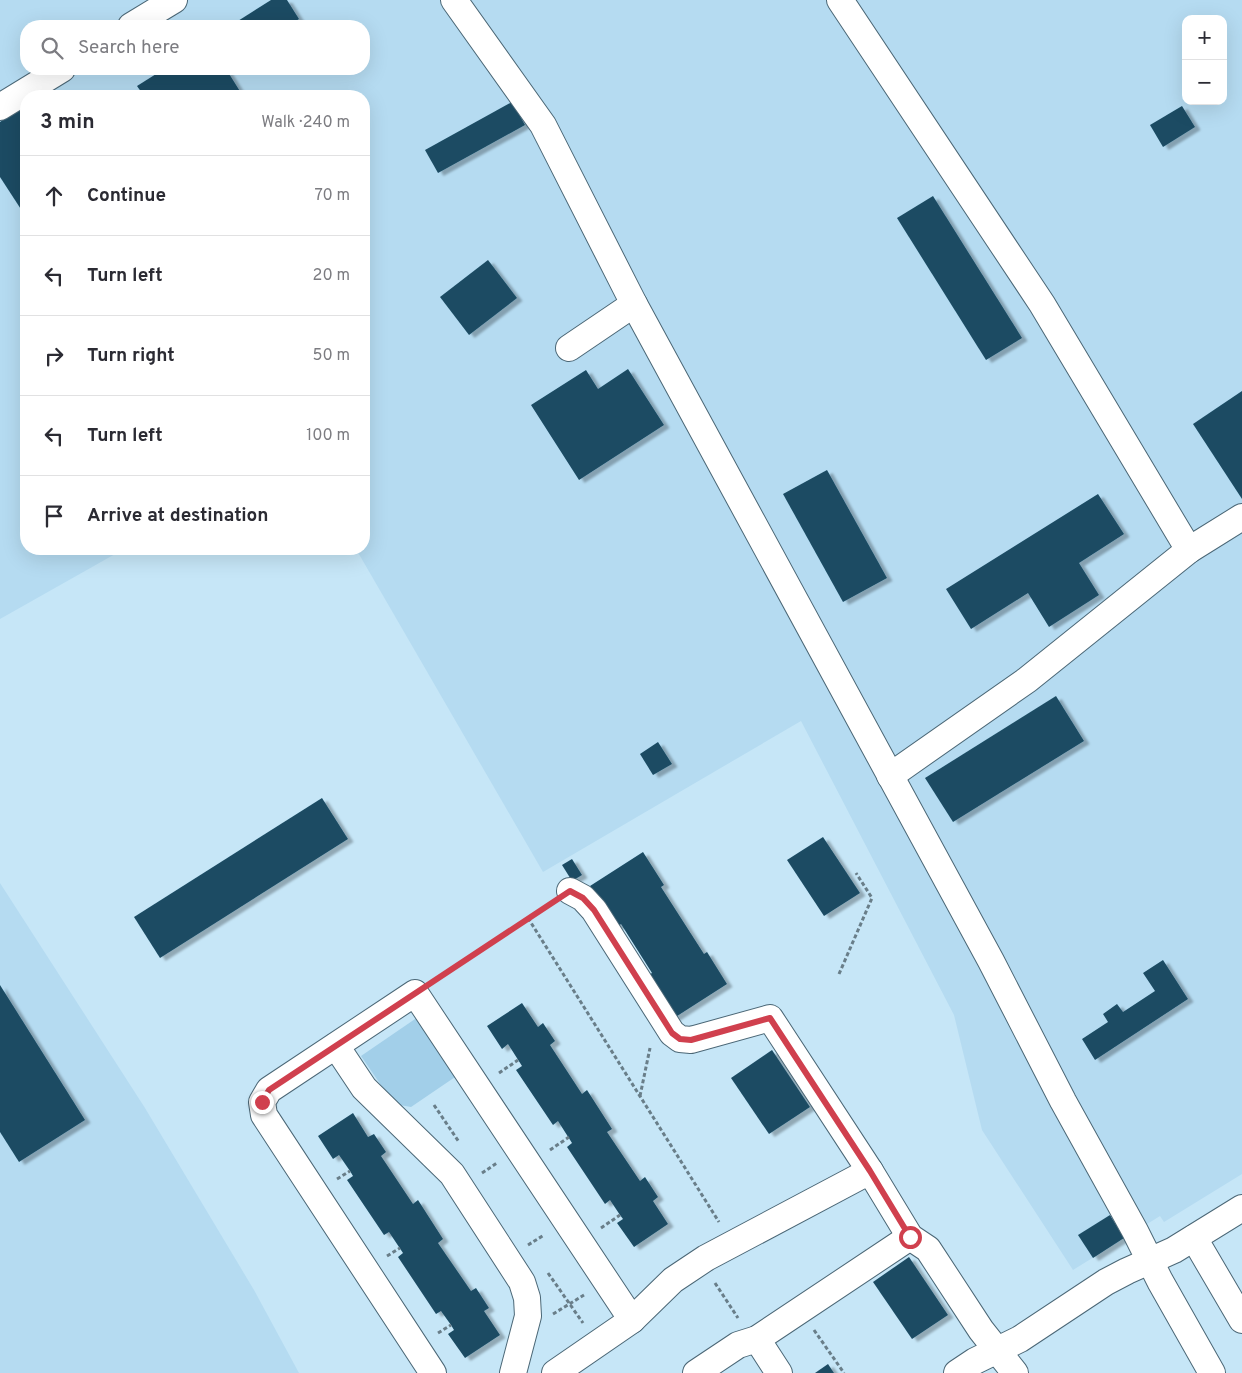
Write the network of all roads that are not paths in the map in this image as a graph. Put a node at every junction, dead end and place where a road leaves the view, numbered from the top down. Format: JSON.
{"nodes":[{"id":1,"x":174,"y":0,"type":"edge"},
{"id":2,"x":454,"y":0,"type":"edge"},
{"id":3,"x":840,"y":0,"type":"edge"},
{"id":4,"x":141,"y":20,"type":"edge"},
{"id":5,"x":50,"y":75,"type":"edge"},
{"id":6,"x":3,"y":98,"type":"edge"},
{"id":7,"x":634,"y":304,"type":"junction"},
{"id":8,"x":569,"y":348,"type":"dead end"},
{"id":9,"x":1242,"y":517,"type":"edge"},
{"id":10,"x":1189,"y":550,"type":"junction"},
{"id":11,"x":890,"y":776,"type":"junction"},
{"id":12,"x":570,"y":891,"type":"road end"},
{"id":13,"x":336,"y":1046,"type":"junction"},
{"id":14,"x":870,"y":1171,"type":"junction"},
{"id":15,"x":1242,"y":1208,"type":"edge"},
{"id":16,"x":910,"y":1237,"type":"junction"},
{"id":17,"x":1194,"y":1238,"type":"junction"},
{"id":18,"x":1150,"y":1260,"type":"junction"},
{"id":19,"x":632,"y":1320,"type":"junction"},
{"id":20,"x":1242,"y":1320,"type":"edge"},
{"id":21,"x":755,"y":1340,"type":"junction"},
{"id":22,"x":998,"y":1350,"type":"junction"},
{"id":23,"x":433,"y":1373,"type":"edge"},
{"id":24,"x":513,"y":1373,"type":"edge"},
{"id":25,"x":556,"y":1373,"type":"edge"},
{"id":26,"x":696,"y":1373,"type":"edge"},
{"id":27,"x":780,"y":1373,"type":"edge"},
{"id":28,"x":957,"y":1373,"type":"edge"},
{"id":29,"x":1015,"y":1373,"type":"edge"},
{"id":30,"x":1212,"y":1373,"type":"edge"}],
"edges":[{"from":1,"to":4,"type":"street"},
{"from":2,"to":7,"type":"street"},
{"from":3,"to":10,"type":"street"},
{"from":5,"to":6,"type":"street"},
{"from":7,"to":8,"type":"street"},
{"from":7,"to":11,"type":"street"},
{"from":9,"to":10,"type":"street"},
{"from":10,"to":11,"type":"street"},
{"from":11,"to":18,"type":"street"},
{"from":12,"to":14,"type":"street"},
{"from":13,"to":19,"type":"street"},
{"from":13,"to":23,"type":"street"},
{"from":13,"to":24,"type":"street"},
{"from":14,"to":16,"type":"street"},
{"from":14,"to":19,"type":"street"},
{"from":15,"to":17,"type":"street"},
{"from":16,"to":21,"type":"street"},
{"from":16,"to":22,"type":"street"},
{"from":17,"to":18,"type":"street"},
{"from":17,"to":20,"type":"street"},
{"from":18,"to":22,"type":"street"},
{"from":18,"to":30,"type":"street"},
{"from":19,"to":25,"type":"street"},
{"from":21,"to":26,"type":"street"},
{"from":21,"to":27,"type":"street"},
{"from":22,"to":28,"type":"street"},
{"from":22,"to":29,"type":"street"}]}
